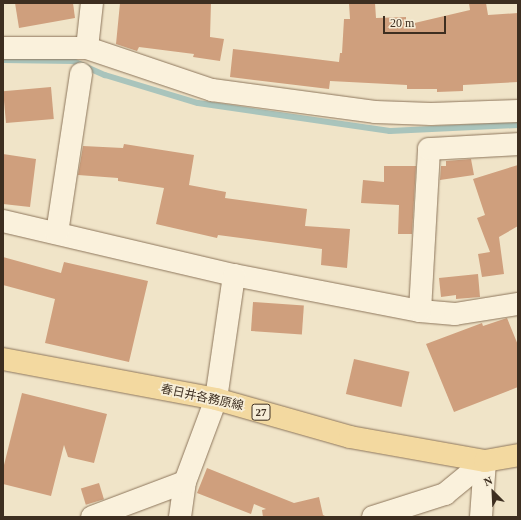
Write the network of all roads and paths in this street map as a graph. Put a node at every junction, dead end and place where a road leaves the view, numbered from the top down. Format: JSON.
{"nodes":[{"id":1,"x":92,"y":3,"type":"edge"},
{"id":2,"x":3,"y":48,"type":"edge"},
{"id":3,"x":87,"y":48,"type":"junction"},
{"id":4,"x":81,"y":74,"type":"dead end"},
{"id":5,"x":518,"y":111,"type":"edge"},
{"id":6,"x":518,"y":144,"type":"edge"},
{"id":7,"x":3,"y":221,"type":"edge"},
{"id":8,"x":57,"y":232,"type":"junction"},
{"id":9,"x":234,"y":275,"type":"junction"},
{"id":10,"x":518,"y":304,"type":"edge"},
{"id":11,"x":420,"y":311,"type":"junction"},
{"id":12,"x":3,"y":359,"type":"edge"},
{"id":13,"x":216,"y":399,"type":"junction"},
{"id":14,"x":518,"y":455,"type":"edge"},
{"id":15,"x":485,"y":461,"type":"junction"},
{"id":16,"x":185,"y":482,"type":"junction"},
{"id":17,"x":92,"y":517,"type":"edge"},
{"id":18,"x":180,"y":517,"type":"edge"},
{"id":19,"x":373,"y":517,"type":"edge"},
{"id":20,"x":481,"y":517,"type":"edge"}],
"edges":[{"from":1,"to":3,"type":"street"},
{"from":2,"to":3,"type":"street"},
{"from":3,"to":5,"type":"street"},
{"from":4,"to":8,"type":"street"},
{"from":6,"to":11,"type":"street"},
{"from":7,"to":8,"type":"street"},
{"from":8,"to":9,"type":"street"},
{"from":9,"to":11,"type":"street"},
{"from":9,"to":13,"type":"street"},
{"from":10,"to":11,"type":"street"},
{"from":12,"to":13,"type":"main road","name":"春日井各務原線","number":"27"},
{"from":13,"to":15,"type":"main road","name":"春日井各務原線","number":"27"},
{"from":13,"to":16,"type":"street"},
{"from":14,"to":15,"type":"main road","name":"春日井各務原線","number":"27"},
{"from":15,"to":19,"type":"street"},
{"from":15,"to":20,"type":"street"},
{"from":16,"to":17,"type":"street"},
{"from":16,"to":18,"type":"street"}]}
